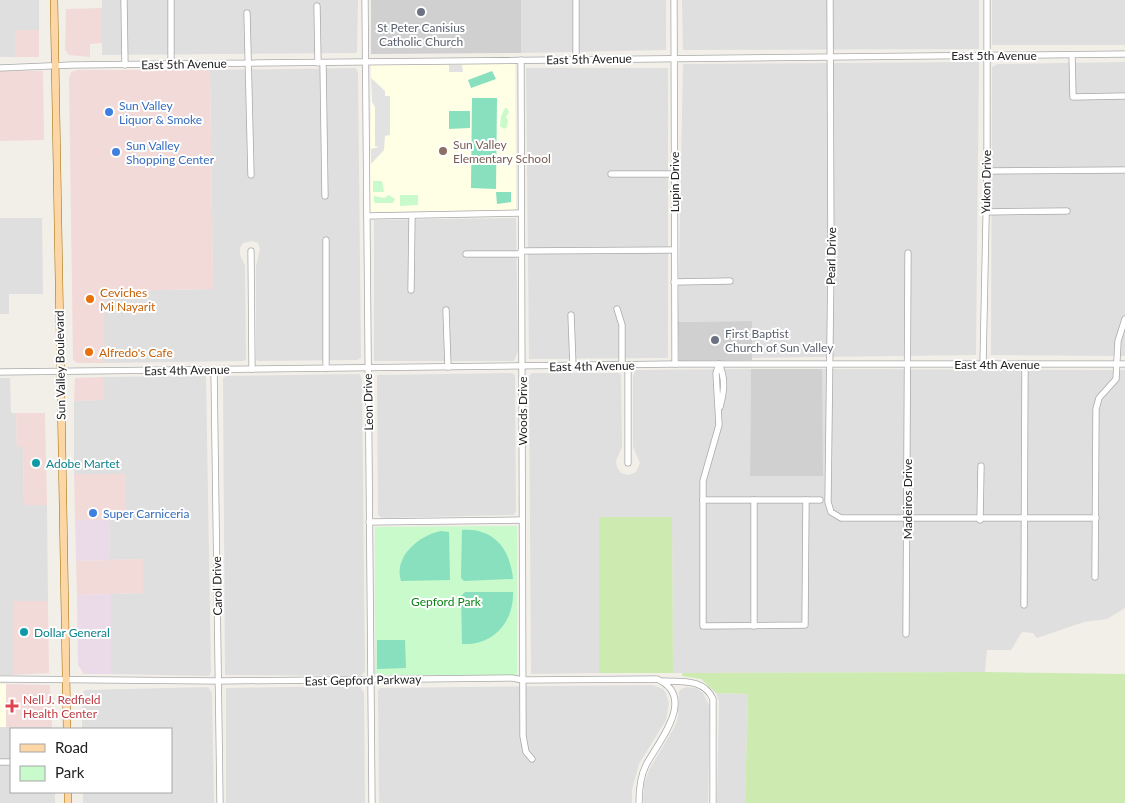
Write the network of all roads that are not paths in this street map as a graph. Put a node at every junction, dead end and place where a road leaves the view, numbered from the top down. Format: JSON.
{"nodes":[{"id":1,"x":54,"y":0,"type":"edge"},
{"id":2,"x":124,"y":0,"type":"edge"},
{"id":3,"x":171,"y":0,"type":"edge"},
{"id":4,"x":366,"y":0,"type":"edge"},
{"id":5,"x":576,"y":0,"type":"edge"},
{"id":6,"x":674,"y":0,"type":"edge"},
{"id":7,"x":830,"y":0,"type":"edge"},
{"id":8,"x":987,"y":0,"type":"edge"},
{"id":9,"x":317,"y":6,"type":"dead end"},
{"id":10,"x":247,"y":13,"type":"dead end"},
{"id":11,"x":1125,"y":54,"type":"edge"},
{"id":12,"x":1072,"y":55,"type":"junction"},
{"id":13,"x":830,"y":56,"type":"junction"},
{"id":14,"x":986,"y":56,"type":"junction"},
{"id":15,"x":674,"y":58,"type":"junction"},
{"id":16,"x":521,"y":60,"type":"junction"},
{"id":17,"x":576,"y":60,"type":"junction"},
{"id":18,"x":365,"y":62,"type":"junction"},
{"id":19,"x":321,"y":63,"type":"junction"},
{"id":20,"x":248,"y":64,"type":"junction"},
{"id":21,"x":125,"y":65,"type":"junction"},
{"id":22,"x":171,"y":65,"type":"junction"},
{"id":23,"x":54,"y":66,"type":"junction"},
{"id":24,"x":0,"y":68,"type":"edge"},
{"id":25,"x":1125,"y":96,"type":"edge"},
{"id":26,"x":1125,"y":170,"type":"edge"},
{"id":27,"x":987,"y":171,"type":"junction"},
{"id":28,"x":611,"y":174,"type":"dead end"},
{"id":29,"x":673,"y":174,"type":"junction"},
{"id":30,"x":251,"y":175,"type":"dead end"},
{"id":31,"x":325,"y":196,"type":"dead end"},
{"id":32,"x":985,"y":212,"type":"junction"},
{"id":33,"x":1067,"y":212,"type":"dead end"},
{"id":34,"x":521,"y":213,"type":"junction"},
{"id":35,"x":367,"y":216,"type":"junction"},
{"id":36,"x":412,"y":216,"type":"junction"},
{"id":37,"x":326,"y":240,"type":"dead end"},
{"id":38,"x":674,"y":250,"type":"junction"},
{"id":39,"x":251,"y":251,"type":"dead end"},
{"id":40,"x":522,"y":253,"type":"junction"},
{"id":41,"x":908,"y":253,"type":"dead end"},
{"id":42,"x":466,"y":254,"type":"dead end"},
{"id":43,"x":730,"y":281,"type":"dead end"},
{"id":44,"x":674,"y":282,"type":"junction"},
{"id":45,"x":411,"y":290,"type":"dead end"},
{"id":46,"x":446,"y":310,"type":"dead end"},
{"id":47,"x":617,"y":310,"type":"dead end"},
{"id":48,"x":571,"y":315,"type":"dead end"},
{"id":49,"x":1125,"y":319,"type":"edge"},
{"id":50,"x":675,"y":364,"type":"junction"},
{"id":51,"x":720,"y":364,"type":"junction"},
{"id":52,"x":908,"y":364,"type":"junction"},
{"id":53,"x":983,"y":364,"type":"junction"},
{"id":54,"x":1025,"y":364,"type":"junction"},
{"id":55,"x":1118,"y":364,"type":"junction"},
{"id":56,"x":1125,"y":364,"type":"edge"},
{"id":57,"x":829,"y":365,"type":"junction"},
{"id":58,"x":573,"y":366,"type":"junction"},
{"id":59,"x":625,"y":366,"type":"junction"},
{"id":60,"x":448,"y":367,"type":"junction"},
{"id":61,"x":522,"y":367,"type":"junction"},
{"id":62,"x":326,"y":368,"type":"junction"},
{"id":63,"x":368,"y":368,"type":"junction"},
{"id":64,"x":252,"y":369,"type":"junction"},
{"id":65,"x":214,"y":370,"type":"junction"},
{"id":66,"x":60,"y":371,"type":"junction"},
{"id":67,"x":0,"y":372,"type":"edge"},
{"id":68,"x":628,"y":463,"type":"dead end"},
{"id":69,"x":981,"y":466,"type":"dead end"},
{"id":70,"x":703,"y":500,"type":"junction"},
{"id":71,"x":754,"y":500,"type":"junction"},
{"id":72,"x":806,"y":500,"type":"junction"},
{"id":73,"x":820,"y":500,"type":"dead end"},
{"id":74,"x":907,"y":518,"type":"junction"},
{"id":75,"x":1024,"y":518,"type":"junction"},
{"id":76,"x":1096,"y":518,"type":"junction"},
{"id":77,"x":522,"y":520,"type":"junction"},
{"id":78,"x":980,"y":520,"type":"junction"},
{"id":79,"x":369,"y":522,"type":"junction"},
{"id":80,"x":1096,"y":577,"type":"dead end"},
{"id":81,"x":1024,"y":605,"type":"dead end"},
{"id":82,"x":754,"y":626,"type":"junction"},
{"id":83,"x":906,"y":634,"type":"dead end"},
{"id":84,"x":0,"y":679,"type":"edge"},
{"id":85,"x":66,"y":679,"type":"junction"},
{"id":86,"x":371,"y":680,"type":"junction"},
{"id":87,"x":523,"y":680,"type":"junction"},
{"id":88,"x":661,"y":681,"type":"junction"},
{"id":89,"x":218,"y":682,"type":"junction"},
{"id":90,"x":67,"y":728,"type":"edge"},
{"id":91,"x":532,"y":759,"type":"dead end"},
{"id":92,"x":220,"y":803,"type":"edge"},
{"id":93,"x":372,"y":803,"type":"edge"},
{"id":94,"x":639,"y":803,"type":"edge"},
{"id":95,"x":713,"y":803,"type":"edge"}],
"edges":[{"from":1,"to":23,"type":"main road","name":"Sun Valley Boulevard"},
{"from":2,"to":21,"type":"street"},
{"from":3,"to":22,"type":"street"},
{"from":4,"to":18,"type":"street","name":"Leon Drive"},
{"from":5,"to":17,"type":"street"},
{"from":6,"to":15,"type":"street","name":"Lupin Drive"},
{"from":7,"to":13,"type":"street","name":"Pearl Drive"},
{"from":8,"to":14,"type":"street","name":"Yukon Drive"},
{"from":9,"to":19,"type":"street"},
{"from":10,"to":20,"type":"street"},
{"from":11,"to":12,"type":"street","name":"East 5th Avenue"},
{"from":12,"to":14,"type":"street","name":"East 5th Avenue"},
{"from":12,"to":25,"type":"street"},
{"from":13,"to":14,"type":"street","name":"East 5th Avenue"},
{"from":13,"to":15,"type":"street","name":"East 5th Avenue"},
{"from":13,"to":57,"type":"street","name":"Pearl Drive"},
{"from":14,"to":27,"type":"street","name":"Yukon Drive"},
{"from":15,"to":17,"type":"street","name":"East 5th Avenue"},
{"from":15,"to":29,"type":"street","name":"Lupin Drive"},
{"from":16,"to":17,"type":"street","name":"East 5th Avenue"},
{"from":16,"to":18,"type":"street","name":"East 5th Avenue"},
{"from":16,"to":34,"type":"street","name":"Woods Drive"},
{"from":18,"to":19,"type":"street","name":"East 5th Avenue"},
{"from":18,"to":35,"type":"street","name":"Leon Drive"},
{"from":19,"to":20,"type":"street","name":"East 5th Avenue"},
{"from":19,"to":31,"type":"street"},
{"from":20,"to":22,"type":"street","name":"East 5th Avenue"},
{"from":20,"to":30,"type":"street"},
{"from":21,"to":22,"type":"street","name":"East 5th Avenue"},
{"from":21,"to":23,"type":"street","name":"East 5th Avenue"},
{"from":23,"to":24,"type":"street","name":"East 5th Avenue"},
{"from":23,"to":66,"type":"main road","name":"Sun Valley Boulevard"},
{"from":26,"to":27,"type":"street"},
{"from":27,"to":32,"type":"street","name":"Yukon Drive"},
{"from":28,"to":29,"type":"street"},
{"from":29,"to":38,"type":"street","name":"Lupin Drive"},
{"from":32,"to":33,"type":"street"},
{"from":32,"to":53,"type":"street","name":"Yukon Drive"},
{"from":34,"to":36,"type":"street"},
{"from":34,"to":40,"type":"street","name":"Woods Drive"},
{"from":35,"to":36,"type":"street"},
{"from":35,"to":63,"type":"street","name":"Leon Drive"},
{"from":36,"to":45,"type":"street"},
{"from":37,"to":62,"type":"street"},
{"from":38,"to":40,"type":"street"},
{"from":38,"to":44,"type":"street","name":"Lupin Drive"},
{"from":39,"to":64,"type":"street"},
{"from":40,"to":42,"type":"street"},
{"from":40,"to":61,"type":"street","name":"Woods Drive"},
{"from":41,"to":52,"type":"street","name":"Madeiros Drive"},
{"from":43,"to":44,"type":"street"},
{"from":44,"to":50,"type":"street","name":"Lupin Drive"},
{"from":46,"to":60,"type":"street"},
{"from":47,"to":59,"type":"street"},
{"from":48,"to":58,"type":"street"},
{"from":49,"to":55,"type":"street"},
{"from":50,"to":51,"type":"street","name":"East 4th Avenue"},
{"from":50,"to":59,"type":"street","name":"East 4th Avenue"},
{"from":51,"to":57,"type":"street","name":"East 4th Avenue"},
{"from":51,"to":70,"type":"street"},
{"from":52,"to":53,"type":"street","name":"East 4th Avenue"},
{"from":52,"to":57,"type":"street","name":"East 4th Avenue"},
{"from":52,"to":74,"type":"street","name":"Madeiros Drive"},
{"from":53,"to":54,"type":"street","name":"East 4th Avenue"},
{"from":54,"to":55,"type":"street","name":"East 4th Avenue"},
{"from":54,"to":75,"type":"street"},
{"from":55,"to":56,"type":"street","name":"East 4th Avenue"},
{"from":55,"to":76,"type":"street"},
{"from":57,"to":74,"type":"street","name":"Pearl Drive"},
{"from":58,"to":59,"type":"street","name":"East 4th Avenue"},
{"from":58,"to":61,"type":"street","name":"East 4th Avenue"},
{"from":59,"to":68,"type":"street"},
{"from":60,"to":61,"type":"street","name":"East 4th Avenue"},
{"from":60,"to":63,"type":"street","name":"East 4th Avenue"},
{"from":61,"to":77,"type":"street","name":"Woods Drive"},
{"from":62,"to":63,"type":"street","name":"East 4th Avenue"},
{"from":62,"to":64,"type":"street","name":"East 4th Avenue"},
{"from":63,"to":79,"type":"street","name":"Leon Drive"},
{"from":64,"to":65,"type":"street","name":"East 4th Avenue"},
{"from":65,"to":66,"type":"street","name":"East 4th Avenue"},
{"from":65,"to":89,"type":"street","name":"Carol Drive"},
{"from":66,"to":67,"type":"street","name":"East 4th Avenue"},
{"from":66,"to":85,"type":"main road","name":"Sun Valley Boulevard"},
{"from":69,"to":78,"type":"street"},
{"from":70,"to":71,"type":"street"},
{"from":70,"to":82,"type":"street"},
{"from":71,"to":72,"type":"street"},
{"from":71,"to":82,"type":"street"},
{"from":72,"to":73,"type":"street"},
{"from":72,"to":82,"type":"street"},
{"from":74,"to":78,"type":"street"},
{"from":74,"to":83,"type":"street","name":"Madeiros Drive"},
{"from":75,"to":76,"type":"street"},
{"from":75,"to":78,"type":"street"},
{"from":75,"to":81,"type":"street"},
{"from":76,"to":80,"type":"street"},
{"from":77,"to":79,"type":"street"},
{"from":77,"to":87,"type":"street","name":"Woods Drive"},
{"from":79,"to":86,"type":"street","name":"Leon Drive"},
{"from":84,"to":85,"type":"street","name":"East Gepford Parkway"},
{"from":85,"to":89,"type":"street","name":"East Gepford Parkway"},
{"from":85,"to":90,"type":"main road","name":"Sun Valley Boulevard"},
{"from":86,"to":87,"type":"street","name":"East Gepford Parkway"},
{"from":86,"to":89,"type":"street","name":"East Gepford Parkway"},
{"from":86,"to":93,"type":"street","name":"Leon Drive"},
{"from":87,"to":88,"type":"street","name":"East Gepford Parkway"},
{"from":87,"to":91,"type":"street","name":"Woods Drive"},
{"from":88,"to":94,"type":"street"},
{"from":88,"to":95,"type":"street","name":"East Gepford Parkway"},
{"from":89,"to":92,"type":"street","name":"Carol Drive"}]}
